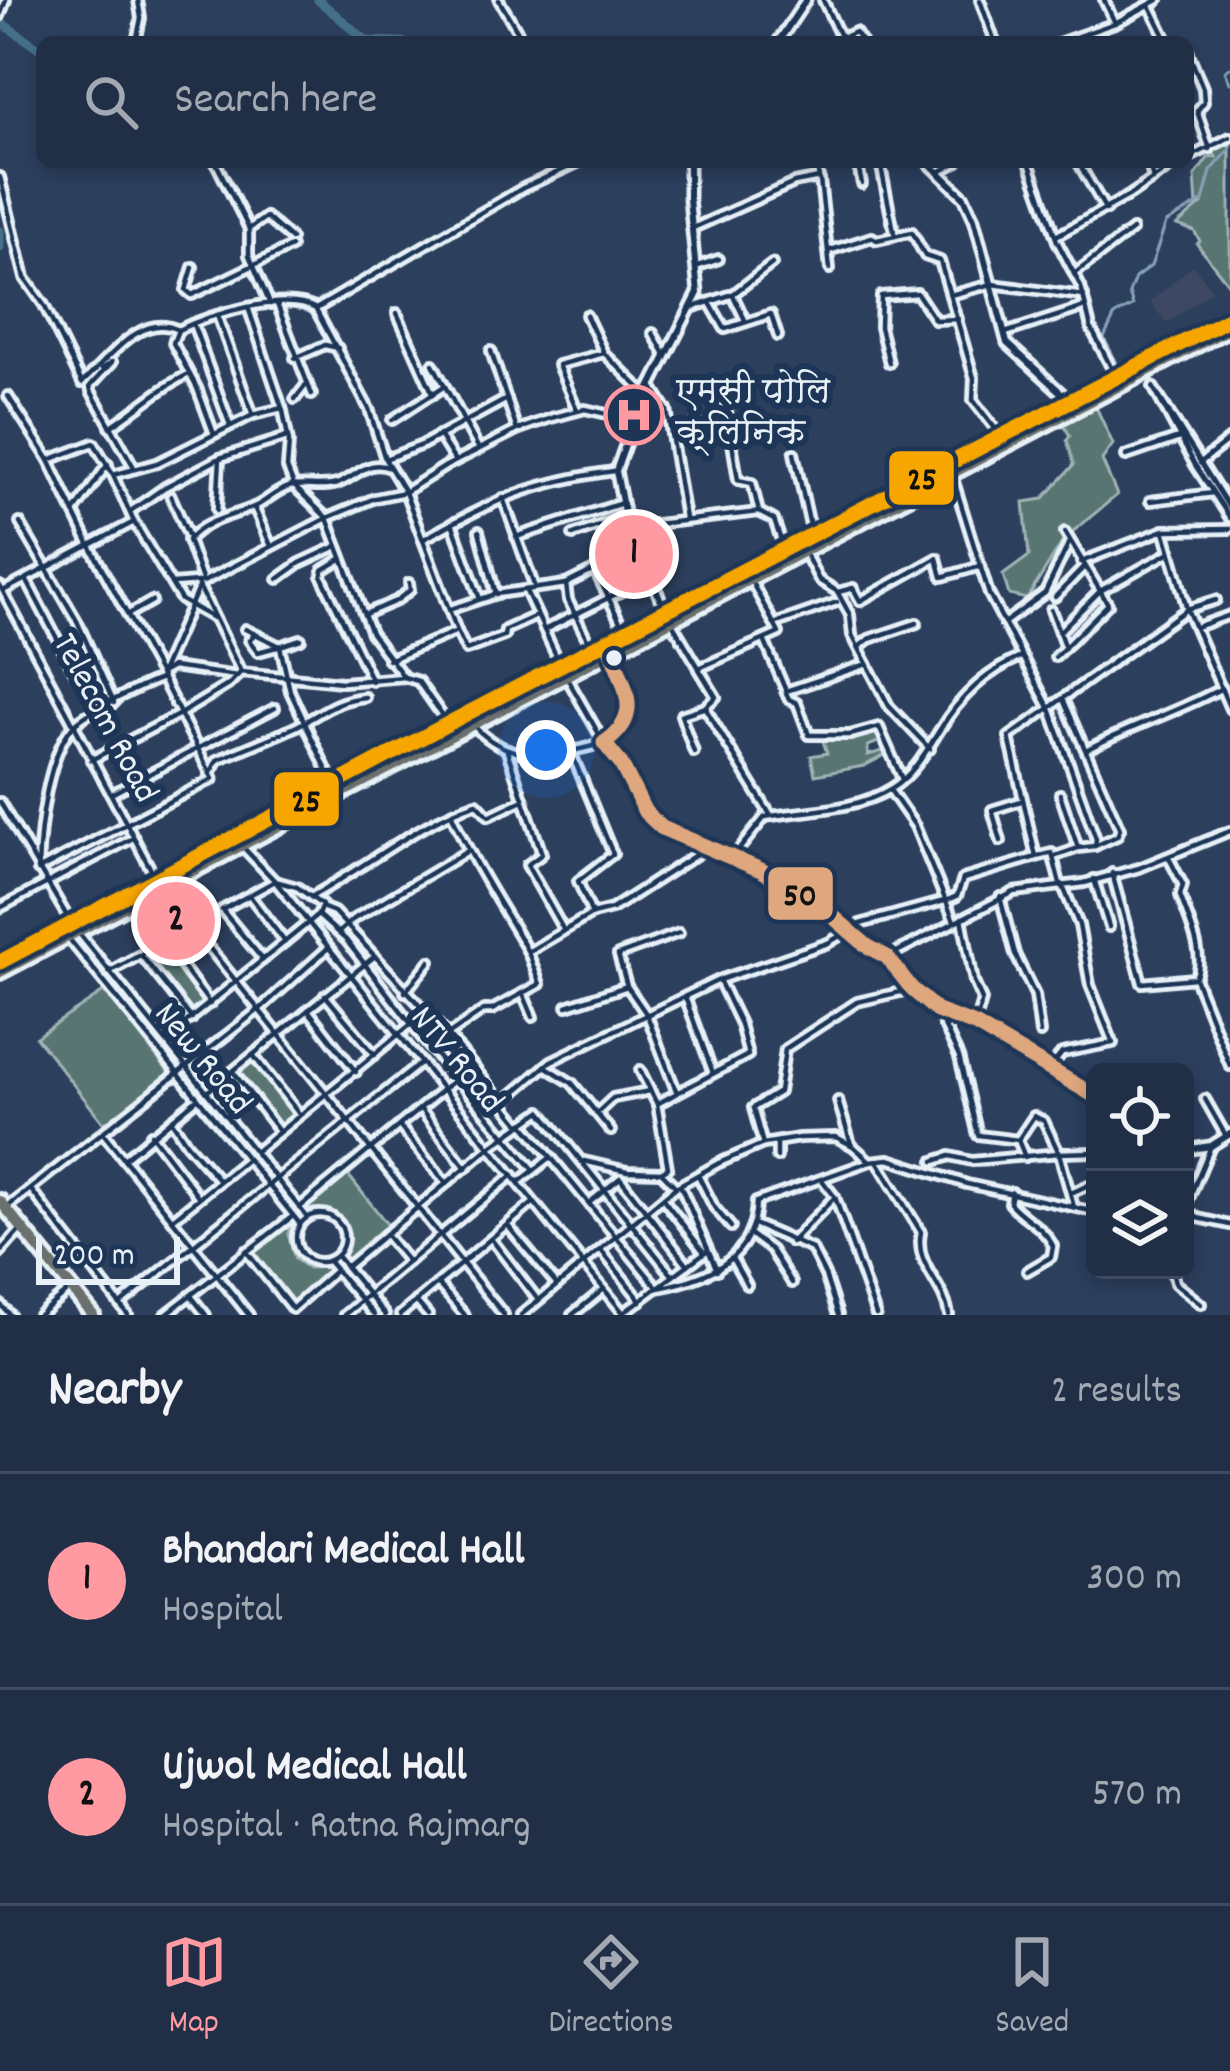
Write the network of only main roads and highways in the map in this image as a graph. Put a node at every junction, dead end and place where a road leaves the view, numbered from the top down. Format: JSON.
{"nodes":[{"id":1,"x":1230,"y":318,"type":"edge"},
{"id":2,"x":1230,"y":328,"type":"edge"},
{"id":3,"x":667,"y":615,"type":"junction"},
{"id":4,"x":563,"y":670,"type":"junction"},
{"id":5,"x":159,"y":883,"type":"junction"},
{"id":6,"x":69,"y":930,"type":"junction"},
{"id":7,"x":0,"y":962,"type":"edge"},
{"id":8,"x":0,"y":972,"type":"edge"},
{"id":9,"x":3,"y":1204,"type":"edge"},
{"id":10,"x":93,"y":1315,"type":"edge"}],
"edges":[{"from":1,"to":3,"type":"highway"},
{"from":2,"to":3,"type":"highway"},
{"from":3,"to":4,"type":"highway"},
{"from":3,"to":4,"type":"highway"},
{"from":4,"to":5,"type":"highway"},
{"from":4,"to":5,"type":"highway"},
{"from":5,"to":6,"type":"highway"},
{"from":6,"to":7,"type":"highway"},
{"from":6,"to":8,"type":"highway"},
{"from":9,"to":10,"type":"highway"}]}
